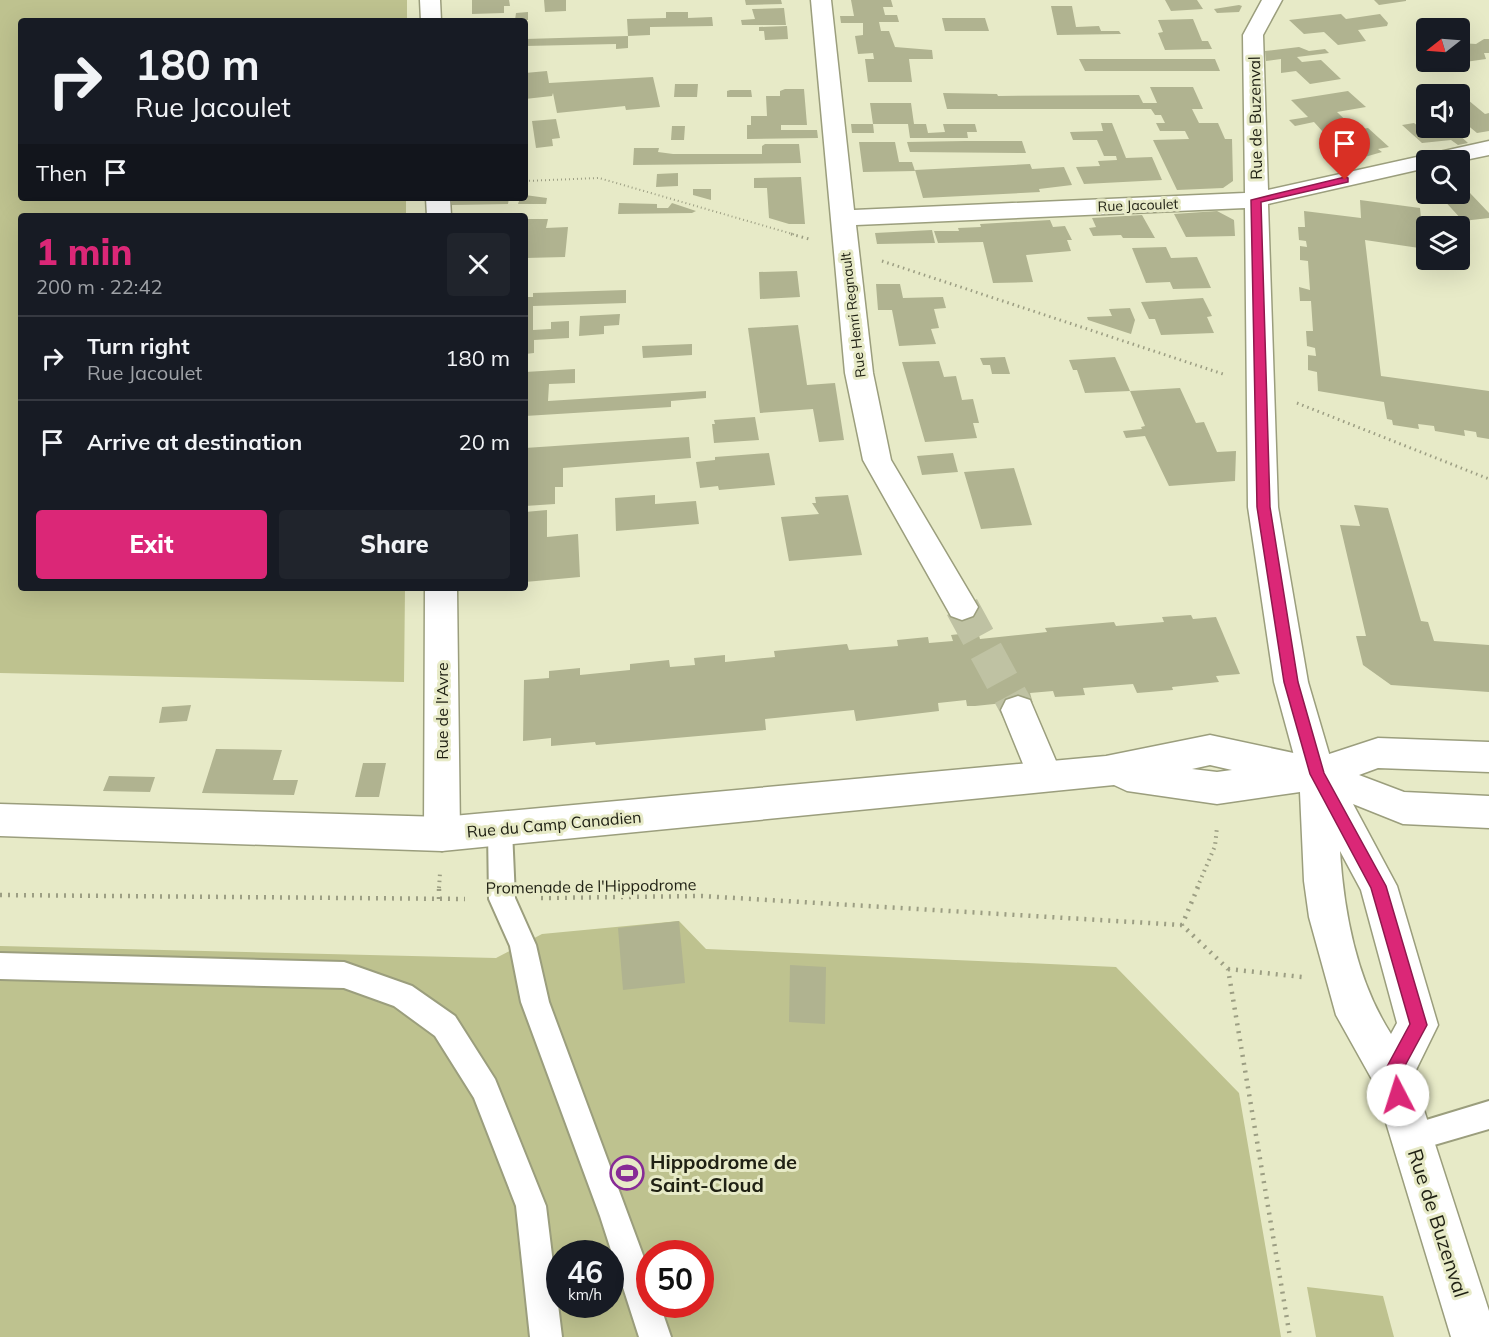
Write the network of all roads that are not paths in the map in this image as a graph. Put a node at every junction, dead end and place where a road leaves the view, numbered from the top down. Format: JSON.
{"nodes":[{"id":1,"x":430,"y":0,"type":"edge"},
{"id":2,"x":821,"y":0,"type":"edge"},
{"id":3,"x":1272,"y":0,"type":"edge"},
{"id":4,"x":431,"y":18,"type":"edge"},
{"id":5,"x":1489,"y":148,"type":"edge"},
{"id":6,"x":1470,"y":152,"type":"edge"},
{"id":7,"x":1416,"y":164,"type":"edge"},
{"id":8,"x":1256,"y":200,"type":"junction"},
{"id":9,"x":844,"y":218,"type":"junction"},
{"id":10,"x":441,"y":591,"type":"edge"},
{"id":11,"x":962,"y":607,"type":"tunnel mouth"},
{"id":12,"x":1018,"y":710,"type":"tunnel mouth"},
{"id":13,"x":1489,"y":758,"type":"edge"},
{"id":14,"x":1317,"y":774,"type":"junction"},
{"id":15,"x":1044,"y":775,"type":"junction"},
{"id":16,"x":1489,"y":812,"type":"edge"},
{"id":17,"x":0,"y":820,"type":"edge"},
{"id":18,"x":500,"y":830,"type":"junction"},
{"id":19,"x":442,"y":834,"type":"junction"},
{"id":20,"x":0,"y":966,"type":"edge"},
{"id":21,"x":1392,"y":1074,"type":"junction"},
{"id":22,"x":1489,"y":1115,"type":"edge"},
{"id":23,"x":1410,"y":1138,"type":"junction"},
{"id":24,"x":546,"y":1337,"type":"edge"},
{"id":25,"x":655,"y":1337,"type":"edge"},
{"id":26,"x":1474,"y":1337,"type":"edge"}],
"edges":[{"from":1,"to":4,"type":"street"},
{"from":2,"to":9,"type":"street","name":"Rue Henri Regnault"},
{"from":3,"to":8,"type":"street","name":"Rue de Buzenval"},
{"from":5,"to":6,"type":"street"},
{"from":7,"to":8,"type":"street","name":"Rue Jacoulet"},
{"from":8,"to":9,"type":"street","name":"Rue Jacoulet"},
{"from":8,"to":14,"type":"street","name":"Rue de Buzenval"},
{"from":9,"to":11,"type":"street","name":"Rue Henri Regnault"},
{"from":10,"to":19,"type":"street","name":"Rue de l'Avre"},
{"from":12,"to":15,"type":"street"},
{"from":13,"to":14,"type":"street","name":"Rue du Camp Canadien"},
{"from":14,"to":15,"type":"street","name":"Rue du Camp Canadien"},
{"from":14,"to":16,"type":"street"},
{"from":14,"to":21,"type":"street","name":"Rue de Buzenval"},
{"from":14,"to":21,"type":"street","name":"Rue de Buzenval"},
{"from":15,"to":18,"type":"street","name":"Rue du Camp Canadien"},
{"from":17,"to":19,"type":"street","name":"Rue du Camp Canadien"},
{"from":18,"to":19,"type":"street","name":"Rue du Camp Canadien"},
{"from":18,"to":25,"type":"lane"},
{"from":20,"to":24,"type":"lane"},
{"from":21,"to":23,"type":"street","name":"Rue de Buzenval"},
{"from":22,"to":23,"type":"lane"},
{"from":23,"to":26,"type":"street","name":"Rue de Buzenval"}]}
